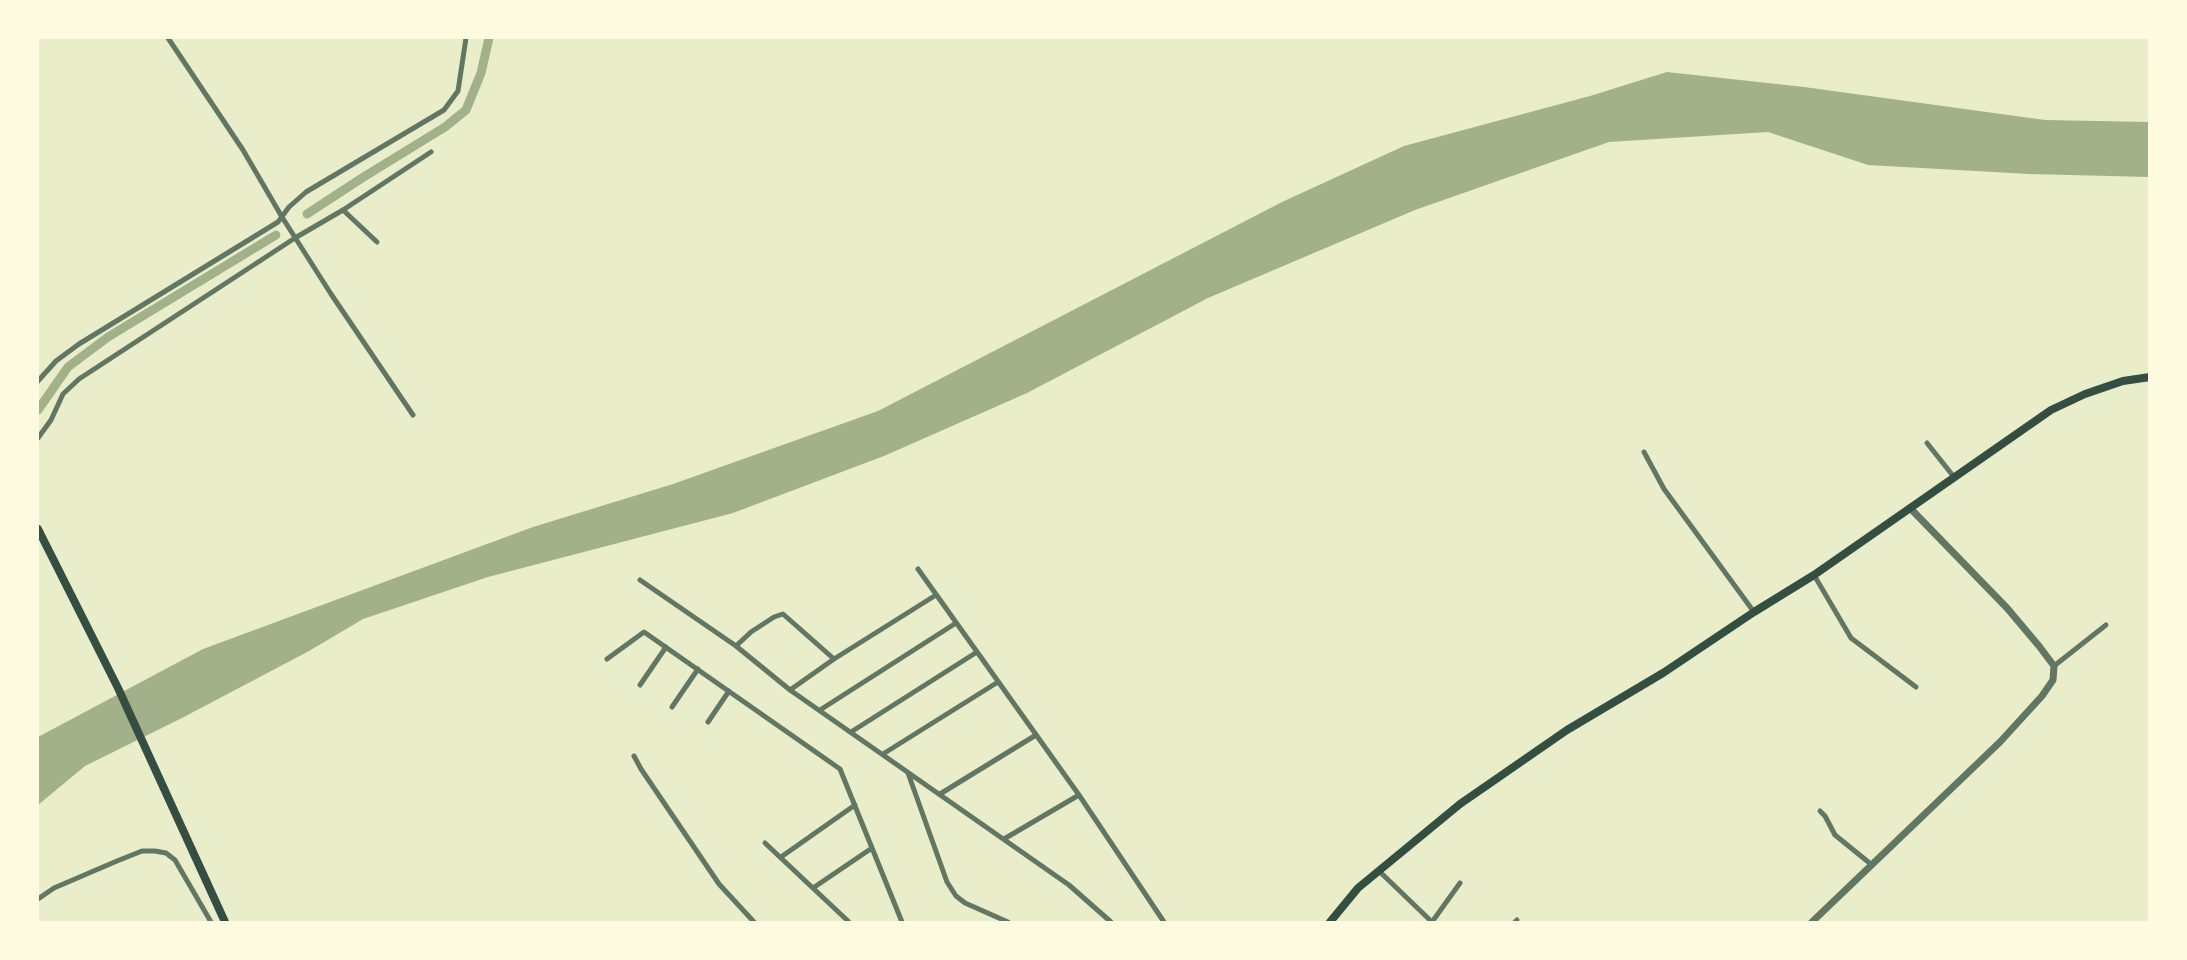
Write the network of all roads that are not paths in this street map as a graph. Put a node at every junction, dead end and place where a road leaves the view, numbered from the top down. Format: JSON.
{"nodes":[{"id":1,"x":168,"y":38,"type":"edge"},
{"id":2,"x":466,"y":38,"type":"edge"},
{"id":3,"x":431,"y":152,"type":"dead end"},
{"id":4,"x":343,"y":210,"type":"junction"},
{"id":5,"x":282,"y":217,"type":"junction"},
{"id":6,"x":294,"y":238,"type":"junction"},
{"id":7,"x":377,"y":242,"type":"dead end"},
{"id":8,"x":2150,"y":377,"type":"edge"},
{"id":9,"x":38,"y":381,"type":"edge"},
{"id":10,"x":413,"y":416,"type":"dead end"},
{"id":11,"x":38,"y":438,"type":"edge"},
{"id":12,"x":1927,"y":443,"type":"dead end"},
{"id":13,"x":1644,"y":452,"type":"dead end"},
{"id":14,"x":1954,"y":477,"type":"junction"},
{"id":15,"x":1910,"y":508,"type":"junction"},
{"id":16,"x":38,"y":529,"type":"edge"},
{"id":17,"x":918,"y":569,"type":"dead end"},
{"id":18,"x":1814,"y":575,"type":"junction"},
{"id":19,"x":640,"y":580,"type":"dead end"},
{"id":20,"x":936,"y":595,"type":"junction"},
{"id":21,"x":1754,"y":612,"type":"junction"},
{"id":22,"x":956,"y":623,"type":"junction"},
{"id":23,"x":2106,"y":625,"type":"dead end"},
{"id":24,"x":736,"y":646,"type":"junction"},
{"id":25,"x":666,"y":647,"type":"junction"},
{"id":26,"x":977,"y":652,"type":"junction"},
{"id":27,"x":607,"y":659,"type":"dead end"},
{"id":28,"x":834,"y":659,"type":"junction"},
{"id":29,"x":2054,"y":666,"type":"junction"},
{"id":30,"x":698,"y":669,"type":"junction"},
{"id":31,"x":998,"y":682,"type":"junction"},
{"id":32,"x":640,"y":685,"type":"dead end"},
{"id":33,"x":1916,"y":687,"type":"dead end"},
{"id":34,"x":790,"y":690,"type":"junction"},
{"id":35,"x":729,"y":691,"type":"junction"},
{"id":36,"x":672,"y":707,"type":"dead end"},
{"id":37,"x":820,"y":710,"type":"junction"},
{"id":38,"x":708,"y":722,"type":"dead end"},
{"id":39,"x":851,"y":732,"type":"junction"},
{"id":40,"x":1036,"y":735,"type":"junction"},
{"id":41,"x":883,"y":754,"type":"junction"},
{"id":42,"x":634,"y":756,"type":"dead end"},
{"id":43,"x":908,"y":773,"type":"junction"},
{"id":44,"x":940,"y":794,"type":"junction"},
{"id":45,"x":1079,"y":795,"type":"junction"},
{"id":46,"x":855,"y":805,"type":"junction"},
{"id":47,"x":1820,"y":811,"type":"dead end"},
{"id":48,"x":1004,"y":839,"type":"junction"},
{"id":49,"x":765,"y":843,"type":"dead end"},
{"id":50,"x":872,"y":848,"type":"junction"},
{"id":51,"x":781,"y":857,"type":"junction"},
{"id":52,"x":1872,"y":865,"type":"junction"},
{"id":53,"x":1379,"y":871,"type":"junction"},
{"id":54,"x":1460,"y":883,"type":"dead end"},
{"id":55,"x":813,"y":888,"type":"junction"},
{"id":56,"x":38,"y":899,"type":"edge"},
{"id":57,"x":211,"y":922,"type":"edge"},
{"id":58,"x":225,"y":922,"type":"edge"},
{"id":59,"x":754,"y":922,"type":"edge"},
{"id":60,"x":849,"y":922,"type":"edge"},
{"id":61,"x":902,"y":922,"type":"edge"},
{"id":62,"x":1008,"y":922,"type":"edge"},
{"id":63,"x":1111,"y":922,"type":"edge"},
{"id":64,"x":1164,"y":922,"type":"edge"},
{"id":65,"x":1330,"y":922,"type":"edge"},
{"id":66,"x":1812,"y":922,"type":"edge"}],
"edges":[{"from":1,"to":5,"type":"street"},
{"from":2,"to":5,"type":"street"},
{"from":3,"to":4,"type":"street"},
{"from":4,"to":6,"type":"street"},
{"from":4,"to":7,"type":"street"},
{"from":5,"to":6,"type":"street"},
{"from":5,"to":9,"type":"street"},
{"from":6,"to":10,"type":"street"},
{"from":6,"to":11,"type":"street"},
{"from":8,"to":14,"type":"main road"},
{"from":12,"to":14,"type":"street"},
{"from":13,"to":21,"type":"street"},
{"from":14,"to":15,"type":"main road"},
{"from":15,"to":18,"type":"main road"},
{"from":15,"to":29,"type":"street"},
{"from":16,"to":58,"type":"main road"},
{"from":17,"to":20,"type":"street"},
{"from":18,"to":21,"type":"main road"},
{"from":18,"to":33,"type":"street"},
{"from":19,"to":24,"type":"street"},
{"from":20,"to":22,"type":"street"},
{"from":20,"to":28,"type":"street"},
{"from":21,"to":53,"type":"main road"},
{"from":22,"to":26,"type":"street"},
{"from":22,"to":37,"type":"street"},
{"from":23,"to":29,"type":"street"},
{"from":24,"to":28,"type":"street"},
{"from":24,"to":34,"type":"street"},
{"from":25,"to":27,"type":"street"},
{"from":25,"to":30,"type":"street"},
{"from":25,"to":32,"type":"street"},
{"from":26,"to":31,"type":"street"},
{"from":26,"to":39,"type":"street"},
{"from":28,"to":34,"type":"street"},
{"from":29,"to":52,"type":"street"},
{"from":30,"to":35,"type":"street"},
{"from":30,"to":36,"type":"street"},
{"from":31,"to":40,"type":"street"},
{"from":31,"to":41,"type":"street"},
{"from":34,"to":37,"type":"street"},
{"from":35,"to":38,"type":"street"},
{"from":35,"to":46,"type":"street"},
{"from":37,"to":39,"type":"street"},
{"from":39,"to":41,"type":"street"},
{"from":40,"to":44,"type":"street"},
{"from":40,"to":45,"type":"street"},
{"from":41,"to":43,"type":"street"},
{"from":42,"to":59,"type":"street"},
{"from":43,"to":44,"type":"street"},
{"from":43,"to":62,"type":"street"},
{"from":44,"to":48,"type":"street"},
{"from":45,"to":48,"type":"street"},
{"from":45,"to":64,"type":"street"},
{"from":46,"to":50,"type":"street"},
{"from":46,"to":51,"type":"street"},
{"from":47,"to":52,"type":"street"},
{"from":48,"to":63,"type":"street"},
{"from":49,"to":51,"type":"street"},
{"from":50,"to":55,"type":"street"},
{"from":50,"to":61,"type":"street"},
{"from":51,"to":55,"type":"street"},
{"from":52,"to":66,"type":"street"},
{"from":53,"to":54,"type":"street"},
{"from":53,"to":65,"type":"main road"},
{"from":55,"to":60,"type":"street"},
{"from":56,"to":57,"type":"street"}]}
